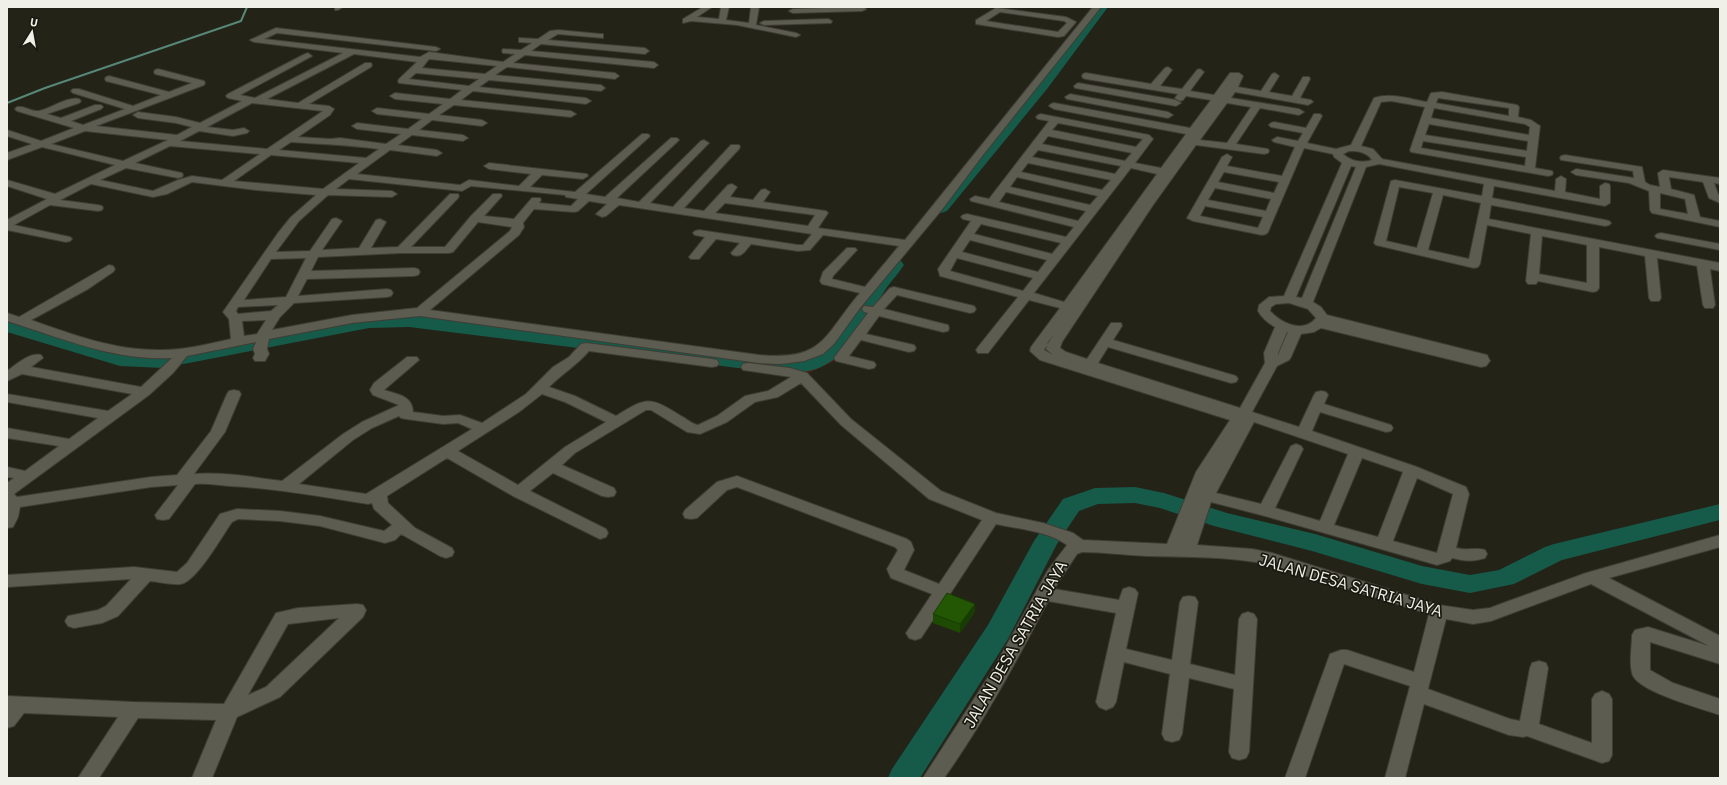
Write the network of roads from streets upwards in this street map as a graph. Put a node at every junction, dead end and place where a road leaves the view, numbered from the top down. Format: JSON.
{"nodes":[{"id":1,"x":708,"y":7,"type":"edge"},
{"id":2,"x":755,"y":7,"type":"edge"},
{"id":3,"x":1096,"y":7,"type":"edge"},
{"id":4,"x":793,"y":9,"type":"edge"},
{"id":5,"x":862,"y":9,"type":"dead end"},
{"id":6,"x":724,"y":14,"type":"edge"},
{"id":7,"x":701,"y":16,"type":"junction"},
{"id":8,"x":686,"y":21,"type":"dead end"},
{"id":9,"x":828,"y":21,"type":"dead end"},
{"id":10,"x":796,"y":22,"type":"junction"},
{"id":11,"x":752,"y":24,"type":"junction"},
{"id":12,"x":1074,"y":28,"type":"junction"},
{"id":13,"x":600,"y":36,"type":"dead end"},
{"id":14,"x":355,"y":40,"type":"junction"},
{"id":15,"x":522,"y":40,"type":"dead end"},
{"id":16,"x":539,"y":42,"type":"junction"},
{"id":17,"x":336,"y":50,"type":"junction"},
{"id":18,"x":506,"y":51,"type":"dead end"},
{"id":19,"x":352,"y":52,"type":"junction"},
{"id":20,"x":523,"y":53,"type":"junction"},
{"id":21,"x":308,"y":56,"type":"dead end"},
{"id":22,"x":424,"y":58,"type":"junction"},
{"id":23,"x":632,"y":63,"type":"junction"},
{"id":24,"x":368,"y":65,"type":"dead end"},
{"id":25,"x":504,"y":65,"type":"junction"},
{"id":26,"x":654,"y":65,"type":"dead end"},
{"id":27,"x":1094,"y":65,"type":"dead end"},
{"id":28,"x":415,"y":70,"type":"junction"},
{"id":29,"x":1168,"y":70,"type":"dead end"},
{"id":30,"x":158,"y":72,"type":"dead end"},
{"id":31,"x":1132,"y":72,"type":"dead end"},
{"id":32,"x":1200,"y":72,"type":"dead end"},
{"id":33,"x":489,"y":76,"type":"junction"},
{"id":34,"x":615,"y":76,"type":"junction"},
{"id":35,"x":1086,"y":76,"type":"junction"},
{"id":36,"x":1275,"y":76,"type":"dead end"},
{"id":37,"x":109,"y":79,"type":"dead end"},
{"id":38,"x":1306,"y":79,"type":"dead end"},
{"id":39,"x":1124,"y":82,"type":"junction"},
{"id":40,"x":410,"y":83,"type":"junction"},
{"id":41,"x":1078,"y":86,"type":"junction"},
{"id":42,"x":1154,"y":87,"type":"junction"},
{"id":43,"x":601,"y":88,"type":"junction"},
{"id":44,"x":472,"y":89,"type":"junction"},
{"id":45,"x":309,"y":92,"type":"dead end"},
{"id":46,"x":1184,"y":93,"type":"junction"},
{"id":47,"x":522,"y":94,"type":"junction"},
{"id":48,"x":1263,"y":94,"type":"junction"},
{"id":49,"x":170,"y":95,"type":"junction"},
{"id":50,"x":394,"y":96,"type":"junction"},
{"id":51,"x":1070,"y":96,"type":"junction"},
{"id":52,"x":1220,"y":99,"type":"junction"},
{"id":53,"x":255,"y":100,"type":"junction"},
{"id":54,"x":1294,"y":100,"type":"junction"},
{"id":55,"x":586,"y":101,"type":"junction"},
{"id":56,"x":453,"y":102,"type":"junction"},
{"id":57,"x":1308,"y":102,"type":"dead end"},
{"id":58,"x":1176,"y":103,"type":"junction"},
{"id":59,"x":289,"y":104,"type":"junction"},
{"id":60,"x":301,"y":105,"type":"junction"},
{"id":61,"x":1256,"y":105,"type":"junction"},
{"id":62,"x":1430,"y":105,"type":"junction"},
{"id":63,"x":98,"y":107,"type":"dead end"},
{"id":64,"x":504,"y":107,"type":"junction"},
{"id":65,"x":158,"y":108,"type":"dead end"},
{"id":66,"x":20,"y":109,"type":"dead end"},
{"id":67,"x":377,"y":111,"type":"junction"},
{"id":68,"x":137,"y":112,"type":"junction"},
{"id":69,"x":1299,"y":112,"type":"dead end"},
{"id":70,"x":38,"y":114,"type":"junction"},
{"id":71,"x":191,"y":114,"type":"dead end"},
{"id":72,"x":1168,"y":115,"type":"junction"},
{"id":73,"x":203,"y":116,"type":"dead end"},
{"id":74,"x":434,"y":116,"type":"junction"},
{"id":75,"x":1317,"y":116,"type":"dead end"},
{"id":76,"x":1041,"y":117,"type":"dead end"},
{"id":77,"x":215,"y":118,"type":"junction"},
{"id":78,"x":1055,"y":120,"type":"junction"},
{"id":79,"x":1424,"y":120,"type":"junction"},
{"id":80,"x":62,"y":121,"type":"junction"},
{"id":81,"x":482,"y":123,"type":"dead end"},
{"id":82,"x":1274,"y":125,"type":"dead end"},
{"id":83,"x":1159,"y":126,"type":"junction"},
{"id":84,"x":198,"y":127,"type":"junction"},
{"id":85,"x":85,"y":128,"type":"junction"},
{"id":86,"x":244,"y":131,"type":"dead end"},
{"id":87,"x":1309,"y":131,"type":"junction"},
{"id":88,"x":410,"y":132,"type":"junction"},
{"id":89,"x":1045,"y":132,"type":"junction"},
{"id":90,"x":7,"y":133,"type":"edge"},
{"id":91,"x":349,"y":133,"type":"junction"},
{"id":92,"x":645,"y":136,"type":"dead end"},
{"id":93,"x":1194,"y":136,"type":"junction"},
{"id":94,"x":1419,"y":137,"type":"junction"},
{"id":95,"x":178,"y":138,"type":"junction"},
{"id":96,"x":463,"y":138,"type":"dead end"},
{"id":97,"x":288,"y":139,"type":"junction"},
{"id":98,"x":1534,"y":139,"type":"junction"},
{"id":99,"x":674,"y":140,"type":"dead end"},
{"id":100,"x":1277,"y":140,"type":"dead end"},
{"id":101,"x":169,"y":143,"type":"junction"},
{"id":102,"x":704,"y":143,"type":"dead end"},
{"id":103,"x":39,"y":144,"type":"junction"},
{"id":104,"x":1301,"y":145,"type":"junction"},
{"id":105,"x":1035,"y":146,"type":"junction"},
{"id":106,"x":387,"y":147,"type":"junction"},
{"id":107,"x":735,"y":147,"type":"dead end"},
{"id":108,"x":1354,"y":148,"type":"junction"},
{"id":109,"x":271,"y":151,"type":"junction"},
{"id":110,"x":1139,"y":151,"type":"junction"},
{"id":111,"x":1264,"y":151,"type":"dead end"},
{"id":112,"x":1228,"y":152,"type":"junction"},
{"id":113,"x":1338,"y":152,"type":"junction"},
{"id":114,"x":437,"y":153,"type":"dead end"},
{"id":115,"x":7,"y":156,"type":"edge"},
{"id":116,"x":1532,"y":156,"type":"junction"},
{"id":117,"x":1565,"y":158,"type":"dead end"},
{"id":118,"x":1025,"y":159,"type":"junction"},
{"id":119,"x":367,"y":161,"type":"junction"},
{"id":120,"x":1378,"y":161,"type":"junction"},
{"id":121,"x":1348,"y":162,"type":"junction"},
{"id":122,"x":124,"y":165,"type":"junction"},
{"id":123,"x":1127,"y":165,"type":"junction"},
{"id":124,"x":1362,"y":165,"type":"junction"},
{"id":125,"x":489,"y":166,"type":"dead end"},
{"id":126,"x":1221,"y":168,"type":"junction"},
{"id":127,"x":1530,"y":170,"type":"junction"},
{"id":128,"x":539,"y":172,"type":"junction"},
{"id":129,"x":1167,"y":172,"type":"junction"},
{"id":130,"x":1576,"y":172,"type":"dead end"},
{"id":131,"x":1014,"y":173,"type":"junction"},
{"id":132,"x":1548,"y":173,"type":"dead end"},
{"id":133,"x":178,"y":175,"type":"dead end"},
{"id":134,"x":346,"y":176,"type":"junction"},
{"id":135,"x":583,"y":176,"type":"dead end"},
{"id":136,"x":1117,"y":178,"type":"junction"},
{"id":137,"x":1561,"y":179,"type":"dead end"},
{"id":138,"x":1707,"y":179,"type":"junction"},
{"id":139,"x":1285,"y":180,"type":"junction"},
{"id":140,"x":90,"y":181,"type":"junction"},
{"id":141,"x":1720,"y":181,"type":"edge"},
{"id":142,"x":1490,"y":182,"type":"junction"},
{"id":143,"x":7,"y":183,"type":"edge"},
{"id":144,"x":224,"y":183,"type":"junction"},
{"id":145,"x":1640,"y":183,"type":"junction"},
{"id":146,"x":1212,"y":184,"type":"junction"},
{"id":147,"x":1605,"y":186,"type":"dead end"},
{"id":148,"x":732,"y":187,"type":"dead end"},
{"id":149,"x":1002,"y":188,"type":"junction"},
{"id":150,"x":521,"y":189,"type":"junction"},
{"id":151,"x":1659,"y":190,"type":"junction"},
{"id":152,"x":1438,"y":191,"type":"junction"},
{"id":153,"x":325,"y":192,"type":"junction"},
{"id":154,"x":764,"y":192,"type":"dead end"},
{"id":155,"x":392,"y":194,"type":"dead end"},
{"id":156,"x":1105,"y":194,"type":"junction"},
{"id":157,"x":1560,"y":194,"type":"junction"},
{"id":158,"x":574,"y":195,"type":"junction"},
{"id":159,"x":454,"y":196,"type":"dead end"},
{"id":160,"x":497,"y":196,"type":"dead end"},
{"id":161,"x":1278,"y":197,"type":"junction"},
{"id":162,"x":797,"y":198,"type":"dead end"},
{"id":163,"x":722,"y":199,"type":"junction"},
{"id":164,"x":975,"y":199,"type":"dead end"},
{"id":165,"x":53,"y":200,"type":"junction"},
{"id":166,"x":1720,"y":200,"type":"edge"},
{"id":167,"x":612,"y":201,"type":"junction"},
{"id":168,"x":1487,"y":201,"type":"junction"},
{"id":169,"x":1202,"y":202,"type":"junction"},
{"id":170,"x":992,"y":203,"type":"junction"},
{"id":171,"x":1605,"y":203,"type":"junction"},
{"id":172,"x":756,"y":204,"type":"junction"},
{"id":173,"x":642,"y":205,"type":"junction"},
{"id":174,"x":98,"y":208,"type":"dead end"},
{"id":175,"x":790,"y":208,"type":"junction"},
{"id":176,"x":1092,"y":209,"type":"junction"},
{"id":177,"x":676,"y":210,"type":"junction"},
{"id":178,"x":602,"y":214,"type":"dead end"},
{"id":179,"x":708,"y":214,"type":"junction"},
{"id":180,"x":1270,"y":215,"type":"junction"},
{"id":181,"x":475,"y":218,"type":"junction"},
{"id":182,"x":1659,"y":219,"type":"dead end"},
{"id":183,"x":1695,"y":220,"type":"junction"},
{"id":184,"x":336,"y":221,"type":"dead end"},
{"id":185,"x":1483,"y":221,"type":"junction"},
{"id":186,"x":380,"y":222,"type":"dead end"},
{"id":187,"x":517,"y":223,"type":"junction"},
{"id":188,"x":1605,"y":223,"type":"junction"},
{"id":189,"x":1720,"y":224,"type":"edge"},
{"id":190,"x":1081,"y":225,"type":"junction"},
{"id":191,"x":7,"y":226,"type":"edge"},
{"id":192,"x":816,"y":230,"type":"junction"},
{"id":193,"x":1537,"y":231,"type":"junction"},
{"id":194,"x":699,"y":233,"type":"dead end"},
{"id":195,"x":712,"y":235,"type":"junction"},
{"id":196,"x":968,"y":236,"type":"junction"},
{"id":197,"x":1661,"y":236,"type":"junction"},
{"id":198,"x":66,"y":239,"type":"dead end"},
{"id":199,"x":748,"y":240,"type":"junction"},
{"id":200,"x":1069,"y":241,"type":"junction"},
{"id":201,"x":1599,"y":243,"type":"junction"},
{"id":202,"x":907,"y":244,"type":"junction"},
{"id":203,"x":1720,"y":247,"type":"edge"},
{"id":204,"x":401,"y":250,"type":"junction"},
{"id":205,"x":851,"y":250,"type":"dead end"},
{"id":206,"x":362,"y":251,"type":"junction"},
{"id":207,"x":1422,"y":252,"type":"junction"},
{"id":208,"x":737,"y":253,"type":"dead end"},
{"id":209,"x":314,"y":254,"type":"junction"},
{"id":210,"x":955,"y":254,"type":"junction"},
{"id":211,"x":1651,"y":254,"type":"junction"},
{"id":212,"x":269,"y":256,"type":"junction"},
{"id":213,"x":1664,"y":256,"type":"junction"},
{"id":214,"x":695,"y":257,"type":"dead end"},
{"id":215,"x":1055,"y":258,"type":"junction"},
{"id":216,"x":1703,"y":264,"type":"junction"},
{"id":217,"x":1720,"y":267,"type":"edge"},
{"id":218,"x":109,"y":269,"type":"dead end"},
{"id":219,"x":414,"y":272,"type":"dead end"},
{"id":220,"x":303,"y":275,"type":"junction"},
{"id":221,"x":1040,"y":276,"type":"junction"},
{"id":222,"x":869,"y":291,"type":"junction"},
{"id":223,"x":387,"y":293,"type":"dead end"},
{"id":224,"x":1027,"y":296,"type":"junction"},
{"id":225,"x":1655,"y":298,"type":"dead end"},
{"id":226,"x":1289,"y":299,"type":"junction"},
{"id":227,"x":290,"y":300,"type":"junction"},
{"id":228,"x":1306,"y":303,"type":"junction"},
{"id":229,"x":234,"y":304,"type":"junction"},
{"id":230,"x":1709,"y":306,"type":"dead end"},
{"id":231,"x":858,"y":307,"type":"junction"},
{"id":232,"x":970,"y":308,"type":"dead end"},
{"id":233,"x":1072,"y":308,"type":"junction"},
{"id":234,"x":876,"y":311,"type":"junction"},
{"id":235,"x":420,"y":312,"type":"junction"},
{"id":236,"x":275,"y":315,"type":"junction"},
{"id":237,"x":7,"y":318,"type":"edge"},
{"id":238,"x":235,"y":318,"type":"junction"},
{"id":239,"x":21,"y":321,"type":"junction"},
{"id":240,"x":1321,"y":321,"type":"junction"},
{"id":241,"x":1116,"y":326,"type":"dead end"},
{"id":242,"x":1282,"y":327,"type":"junction"},
{"id":243,"x":943,"y":328,"type":"dead end"},
{"id":244,"x":1296,"y":330,"type":"junction"},
{"id":245,"x":859,"y":336,"type":"junction"},
{"id":246,"x":590,"y":341,"type":"junction"},
{"id":247,"x":238,"y":342,"type":"junction"},
{"id":248,"x":1104,"y":342,"type":"junction"},
{"id":249,"x":261,"y":346,"type":"junction"},
{"id":250,"x":909,"y":348,"type":"dead end"},
{"id":251,"x":984,"y":350,"type":"dead end"},
{"id":252,"x":180,"y":357,"type":"junction"},
{"id":253,"x":36,"y":358,"type":"dead end"},
{"id":254,"x":412,"y":360,"type":"dead end"},
{"id":255,"x":1272,"y":363,"type":"junction"},
{"id":256,"x":869,"y":365,"type":"dead end"},
{"id":257,"x":1089,"y":368,"type":"junction"},
{"id":258,"x":19,"y":369,"type":"junction"},
{"id":259,"x":802,"y":376,"type":"junction"},
{"id":260,"x":7,"y":377,"type":"edge"},
{"id":261,"x":1231,"y":379,"type":"dead end"},
{"id":262,"x":539,"y":388,"type":"junction"},
{"id":263,"x":144,"y":392,"type":"junction"},
{"id":264,"x":234,"y":394,"type":"dead end"},
{"id":265,"x":7,"y":398,"type":"edge"},
{"id":266,"x":405,"y":408,"type":"junction"},
{"id":267,"x":111,"y":416,"type":"junction"},
{"id":268,"x":1243,"y":417,"type":"junction"},
{"id":269,"x":616,"y":421,"type":"junction"},
{"id":270,"x":483,"y":428,"type":"junction"},
{"id":271,"x":1386,"y":428,"type":"dead end"},
{"id":272,"x":7,"y":433,"type":"edge"},
{"id":273,"x":1302,"y":434,"type":"junction"},
{"id":274,"x":71,"y":444,"type":"junction"},
{"id":275,"x":1296,"y":449,"type":"dead end"},
{"id":276,"x":446,"y":451,"type":"junction"},
{"id":277,"x":1357,"y":451,"type":"junction"},
{"id":278,"x":551,"y":466,"type":"junction"},
{"id":279,"x":1412,"y":470,"type":"junction"},
{"id":280,"x":7,"y":472,"type":"edge"},
{"id":281,"x":27,"y":476,"type":"junction"},
{"id":282,"x":187,"y":479,"type":"junction"},
{"id":283,"x":284,"y":487,"type":"junction"},
{"id":284,"x":519,"y":492,"type":"junction"},
{"id":285,"x":608,"y":492,"type":"dead end"},
{"id":286,"x":378,"y":493,"type":"junction"},
{"id":287,"x":1200,"y":496,"type":"junction"},
{"id":288,"x":9,"y":497,"type":"edge"},
{"id":289,"x":1266,"y":511,"type":"junction"},
{"id":290,"x":691,"y":514,"type":"dead end"},
{"id":291,"x":163,"y":515,"type":"dead end"},
{"id":292,"x":992,"y":518,"type":"junction"},
{"id":293,"x":7,"y":523,"type":"edge"},
{"id":294,"x":402,"y":525,"type":"junction"},
{"id":295,"x":1325,"y":528,"type":"junction"},
{"id":296,"x":600,"y":533,"type":"dead end"},
{"id":297,"x":1073,"y":541,"type":"junction"},
{"id":298,"x":1720,"y":541,"type":"edge"},
{"id":299,"x":1384,"y":544,"type":"junction"},
{"id":300,"x":1180,"y":550,"type":"junction"},
{"id":301,"x":1447,"y":551,"type":"junction"},
{"id":302,"x":446,"y":552,"type":"dead end"},
{"id":303,"x":1479,"y":554,"type":"dead end"},
{"id":304,"x":146,"y":574,"type":"junction"},
{"id":305,"x":1592,"y":576,"type":"junction"},
{"id":306,"x":7,"y":581,"type":"edge"},
{"id":307,"x":942,"y":592,"type":"junction"},
{"id":308,"x":1044,"y":594,"type":"junction"},
{"id":309,"x":1190,"y":602,"type":"dead end"},
{"id":310,"x":1439,"y":611,"type":"junction"},
{"id":311,"x":1248,"y":619,"type":"dead end"},
{"id":312,"x":74,"y":621,"type":"dead end"},
{"id":313,"x":915,"y":633,"type":"dead end"},
{"id":314,"x":1720,"y":644,"type":"edge"},
{"id":315,"x":1118,"y":654,"type":"junction"},
{"id":316,"x":1720,"y":657,"type":"edge"},
{"id":317,"x":1539,"y":668,"type":"dead end"},
{"id":318,"x":1180,"y":669,"type":"junction"},
{"id":319,"x":1243,"y":684,"type":"junction"},
{"id":320,"x":1418,"y":688,"type":"junction"},
{"id":321,"x":1602,"y":699,"type":"dead end"},
{"id":322,"x":1106,"y":702,"type":"dead end"},
{"id":323,"x":13,"y":704,"type":"edge"},
{"id":324,"x":1720,"y":707,"type":"edge"},
{"id":325,"x":133,"y":710,"type":"junction"},
{"id":326,"x":230,"y":712,"type":"junction"},
{"id":327,"x":7,"y":720,"type":"edge"},
{"id":328,"x":1526,"y":728,"type":"junction"},
{"id":329,"x":1172,"y":734,"type":"dead end"},
{"id":330,"x":1239,"y":752,"type":"dead end"},
{"id":331,"x":88,"y":778,"type":"edge"},
{"id":332,"x":202,"y":778,"type":"edge"},
{"id":333,"x":933,"y":778,"type":"edge"},
{"id":334,"x":1295,"y":778,"type":"edge"},
{"id":335,"x":1395,"y":778,"type":"edge"}],
"edges":[{"from":1,"to":7,"type":"street"},
{"from":2,"to":11,"type":"street"},
{"from":3,"to":12,"type":"street"},
{"from":4,"to":5,"type":"street"},
{"from":4,"to":10,"type":"street"},
{"from":6,"to":7,"type":"street"},
{"from":6,"to":11,"type":"street"},
{"from":7,"to":8,"type":"street"},
{"from":9,"to":10,"type":"street"},
{"from":10,"to":11,"type":"street"},
{"from":10,"to":11,"type":"street"},
{"from":12,"to":12,"type":"street"},
{"from":12,"to":202,"type":"street"},
{"from":13,"to":16,"type":"street"},
{"from":14,"to":17,"type":"street"},
{"from":14,"to":17,"type":"street"},
{"from":14,"to":22,"type":"street"},
{"from":15,"to":16,"type":"street"},
{"from":16,"to":20,"type":"street"},
{"from":16,"to":23,"type":"street"},
{"from":17,"to":19,"type":"street"},
{"from":18,"to":20,"type":"street"},
{"from":19,"to":22,"type":"street"},
{"from":19,"to":53,"type":"street"},
{"from":20,"to":23,"type":"street"},
{"from":20,"to":25,"type":"street"},
{"from":21,"to":53,"type":"street"},
{"from":22,"to":25,"type":"street"},
{"from":22,"to":28,"type":"street"},
{"from":23,"to":26,"type":"street"},
{"from":23,"to":34,"type":"street"},
{"from":24,"to":60,"type":"street"},
{"from":25,"to":33,"type":"street"},
{"from":25,"to":34,"type":"street"},
{"from":27,"to":35,"type":"street"},
{"from":28,"to":33,"type":"street"},
{"from":28,"to":40,"type":"street"},
{"from":29,"to":42,"type":"street"},
{"from":30,"to":49,"type":"street"},
{"from":31,"to":39,"type":"street"},
{"from":32,"to":46,"type":"street"},
{"from":33,"to":43,"type":"street"},
{"from":33,"to":44,"type":"street"},
{"from":34,"to":43,"type":"street"},
{"from":35,"to":39,"type":"street"},
{"from":35,"to":41,"type":"street"},
{"from":36,"to":48,"type":"street"},
{"from":37,"to":49,"type":"street"},
{"from":38,"to":54,"type":"street"},
{"from":39,"to":42,"type":"street"},
{"from":40,"to":44,"type":"street"},
{"from":40,"to":50,"type":"street"},
{"from":41,"to":51,"type":"street"},
{"from":41,"to":58,"type":"street"},
{"from":42,"to":46,"type":"street"},
{"from":43,"to":55,"type":"street"},
{"from":44,"to":47,"type":"street"},
{"from":44,"to":56,"type":"street"},
{"from":45,"to":59,"type":"street"},
{"from":46,"to":52,"type":"street"},
{"from":46,"to":58,"type":"street"},
{"from":47,"to":55,"type":"street"},
{"from":47,"to":64,"type":"street"},
{"from":48,"to":52,"type":"street"},
{"from":48,"to":54,"type":"street"},
{"from":49,"to":68,"type":"street"},
{"from":50,"to":56,"type":"street"},
{"from":50,"to":67,"type":"street"},
{"from":51,"to":72,"type":"street"},
{"from":51,"to":83,"type":"street"},
{"from":52,"to":61,"type":"street"},
{"from":52,"to":93,"type":"street"},
{"from":53,"to":59,"type":"street"},
{"from":53,"to":77,"type":"street"},
{"from":54,"to":57,"type":"street"},
{"from":55,"to":64,"type":"street"},
{"from":56,"to":64,"type":"street"},
{"from":56,"to":74,"type":"street"},
{"from":58,"to":72,"type":"street"},
{"from":59,"to":60,"type":"street"},
{"from":60,"to":97,"type":"street"},
{"from":61,"to":69,"type":"street"},
{"from":61,"to":112,"type":"street"},
{"from":62,"to":79,"type":"street"},
{"from":62,"to":98,"type":"street"},
{"from":62,"to":108,"type":"street"},
{"from":63,"to":80,"type":"street"},
{"from":65,"to":71,"type":"street"},
{"from":66,"to":70,"type":"street"},
{"from":67,"to":74,"type":"street"},
{"from":67,"to":91,"type":"street"},
{"from":68,"to":70,"type":"street"},
{"from":68,"to":84,"type":"street"},
{"from":68,"to":85,"type":"street"},
{"from":70,"to":80,"type":"street"},
{"from":72,"to":83,"type":"street"},
{"from":73,"to":77,"type":"street"},
{"from":74,"to":81,"type":"street"},
{"from":74,"to":88,"type":"street"},
{"from":75,"to":87,"type":"street"},
{"from":76,"to":78,"type":"street"},
{"from":77,"to":84,"type":"street"},
{"from":78,"to":89,"type":"street"},
{"from":78,"to":110,"type":"street"},
{"from":79,"to":94,"type":"street"},
{"from":79,"to":98,"type":"street"},
{"from":80,"to":85,"type":"street"},
{"from":82,"to":87,"type":"street"},
{"from":83,"to":93,"type":"street"},
{"from":84,"to":86,"type":"street"},
{"from":84,"to":95,"type":"street"},
{"from":85,"to":95,"type":"street"},
{"from":85,"to":103,"type":"street"},
{"from":87,"to":104,"type":"street"},
{"from":88,"to":91,"type":"street"},
{"from":88,"to":96,"type":"street"},
{"from":88,"to":106,"type":"street"},
{"from":89,"to":105,"type":"street"},
{"from":89,"to":110,"type":"street"},
{"from":90,"to":103,"type":"street"},
{"from":91,"to":97,"type":"street"},
{"from":91,"to":106,"type":"street"},
{"from":92,"to":158,"type":"street"},
{"from":93,"to":112,"type":"street"},
{"from":93,"to":129,"type":"street"},
{"from":94,"to":116,"type":"street"},
{"from":94,"to":127,"type":"street"},
{"from":95,"to":101,"type":"street"},
{"from":97,"to":109,"type":"street"},
{"from":98,"to":116,"type":"street"},
{"from":99,"to":167,"type":"street"},
{"from":100,"to":104,"type":"street"},
{"from":101,"to":109,"type":"street"},
{"from":101,"to":122,"type":"street"},
{"from":102,"to":173,"type":"street"},
{"from":103,"to":115,"type":"street"},
{"from":103,"to":122,"type":"street"},
{"from":104,"to":113,"type":"street"},
{"from":104,"to":139,"type":"street"},
{"from":105,"to":118,"type":"street"},
{"from":105,"to":123,"type":"street"},
{"from":106,"to":114,"type":"street"},
{"from":106,"to":119,"type":"street"},
{"from":107,"to":177,"type":"street"},
{"from":108,"to":113,"type":"street"},
{"from":108,"to":120,"type":"street"},
{"from":109,"to":119,"type":"street"},
{"from":109,"to":144,"type":"street"},
{"from":110,"to":123,"type":"street"},
{"from":111,"to":112,"type":"street"},
{"from":112,"to":126,"type":"street"},
{"from":113,"to":121,"type":"street"},
{"from":116,"to":127,"type":"street"},
{"from":117,"to":145,"type":"street"},
{"from":118,"to":131,"type":"street"},
{"from":118,"to":136,"type":"street"},
{"from":119,"to":134,"type":"street"},
{"from":120,"to":124,"type":"street"},
{"from":120,"to":142,"type":"street"},
{"from":121,"to":124,"type":"street"},
{"from":121,"to":226,"type":"street"},
{"from":122,"to":133,"type":"street"},
{"from":122,"to":140,"type":"street"},
{"from":123,"to":129,"type":"street"},
{"from":123,"to":136,"type":"street"},
{"from":124,"to":228,"type":"street"},
{"from":125,"to":128,"type":"street"},
{"from":126,"to":139,"type":"street"},
{"from":126,"to":146,"type":"street"},
{"from":127,"to":132,"type":"street"},
{"from":128,"to":135,"type":"street"},
{"from":128,"to":150,"type":"street"},
{"from":129,"to":233,"type":"street"},
{"from":130,"to":145,"type":"street"},
{"from":131,"to":149,"type":"street"},
{"from":131,"to":156,"type":"street"},
{"from":134,"to":150,"type":"street"},
{"from":134,"to":153,"type":"street"},
{"from":136,"to":156,"type":"street"},
{"from":137,"to":157,"type":"street"},
{"from":138,"to":141,"type":"street"},
{"from":138,"to":151,"type":"street"},
{"from":138,"to":166,"type":"street"},
{"from":139,"to":161,"type":"street"},
{"from":140,"to":144,"type":"street"},
{"from":140,"to":165,"type":"street"},
{"from":142,"to":157,"type":"street"},
{"from":142,"to":168,"type":"street"},
{"from":143,"to":165,"type":"street"},
{"from":144,"to":153,"type":"street"},
{"from":145,"to":151,"type":"street"},
{"from":146,"to":161,"type":"street"},
{"from":146,"to":169,"type":"street"},
{"from":147,"to":171,"type":"street"},
{"from":148,"to":163,"type":"street"},
{"from":149,"to":170,"type":"street"},
{"from":149,"to":176,"type":"street"},
{"from":150,"to":158,"type":"street"},
{"from":151,"to":183,"type":"street"},
{"from":151,"to":183,"type":"street"},
{"from":152,"to":168,"type":"street"},
{"from":152,"to":207,"type":"street"},
{"from":152,"to":207,"type":"street"},
{"from":153,"to":155,"type":"street"},
{"from":153,"to":212,"type":"street"},
{"from":154,"to":172,"type":"street"},
{"from":156,"to":176,"type":"street"},
{"from":157,"to":171,"type":"street"},
{"from":158,"to":167,"type":"street"},
{"from":158,"to":187,"type":"street"},
{"from":159,"to":204,"type":"street"},
{"from":160,"to":181,"type":"street"},
{"from":161,"to":180,"type":"street"},
{"from":162,"to":175,"type":"street"},
{"from":163,"to":172,"type":"street"},
{"from":163,"to":179,"type":"street"},
{"from":164,"to":170,"type":"street"},
{"from":165,"to":174,"type":"street"},
{"from":165,"to":191,"type":"street"},
{"from":167,"to":173,"type":"street"},
{"from":167,"to":178,"type":"street"},
{"from":168,"to":185,"type":"street"},
{"from":168,"to":188,"type":"street"},
{"from":169,"to":180,"type":"street"},
{"from":169,"to":180,"type":"street"},
{"from":170,"to":190,"type":"street"},
{"from":171,"to":188,"type":"street"},
{"from":172,"to":175,"type":"street"},
{"from":173,"to":177,"type":"street"},
{"from":175,"to":192,"type":"street"},
{"from":176,"to":190,"type":"street"},
{"from":177,"to":179,"type":"street"},
{"from":179,"to":192,"type":"street"},
{"from":181,"to":187,"type":"street"},
{"from":181,"to":204,"type":"street"},
{"from":182,"to":197,"type":"street"},
{"from":183,"to":189,"type":"street"},
{"from":184,"to":209,"type":"street"},
{"from":185,"to":193,"type":"street"},
{"from":185,"to":207,"type":"street"},
{"from":186,"to":206,"type":"street"},
{"from":187,"to":235,"type":"street"},
{"from":188,"to":201,"type":"street"},
{"from":190,"to":200,"type":"street"},
{"from":191,"to":198,"type":"street"},
{"from":192,"to":199,"type":"street"},
{"from":192,"to":202,"type":"street"},
{"from":193,"to":201,"type":"street"},
{"from":193,"to":201,"type":"street"},
{"from":194,"to":195,"type":"street"},
{"from":195,"to":199,"type":"street"},
{"from":195,"to":214,"type":"street"},
{"from":196,"to":200,"type":"street"},
{"from":196,"to":210,"type":"street"},
{"from":196,"to":215,"type":"street"},
{"from":197,"to":203,"type":"street"},
{"from":197,"to":213,"type":"street"},
{"from":199,"to":208,"type":"street"},
{"from":200,"to":215,"type":"street"},
{"from":201,"to":211,"type":"street"},
{"from":202,"to":222,"type":"street"},
{"from":204,"to":206,"type":"street"},
{"from":205,"to":222,"type":"street"},
{"from":206,"to":209,"type":"street"},
{"from":209,"to":212,"type":"street"},
{"from":209,"to":220,"type":"street"},
{"from":210,"to":221,"type":"street"},
{"from":210,"to":224,"type":"street"},
{"from":211,"to":213,"type":"street"},
{"from":211,"to":225,"type":"street"},
{"from":212,"to":229,"type":"street"},
{"from":213,"to":216,"type":"street"},
{"from":215,"to":221,"type":"street"},
{"from":216,"to":217,"type":"street"},
{"from":216,"to":230,"type":"street"},
{"from":218,"to":239,"type":"street"},
{"from":219,"to":220,"type":"street"},
{"from":220,"to":227,"type":"street"},
{"from":221,"to":224,"type":"street"},
{"from":222,"to":231,"type":"street"},
{"from":223,"to":227,"type":"street"},
{"from":224,"to":233,"type":"street"},
{"from":224,"to":251,"type":"street"},
{"from":226,"to":228,"type":"street"},
{"from":226,"to":242,"type":"street"},
{"from":227,"to":229,"type":"street"},
{"from":227,"to":236,"type":"street"},
{"from":228,"to":240,"type":"street"},
{"from":229,"to":238,"type":"street"},
{"from":231,"to":234,"type":"street"},
{"from":231,"to":246,"type":"street"},
{"from":232,"to":234,"type":"street"},
{"from":233,"to":257,"type":"street"},
{"from":234,"to":243,"type":"street"},
{"from":234,"to":245,"type":"street"},
{"from":235,"to":246,"type":"street"},
{"from":235,"to":249,"type":"street"},
{"from":236,"to":238,"type":"street"},
{"from":236,"to":249,"type":"street"},
{"from":237,"to":239,"type":"street"},
{"from":238,"to":247,"type":"street"},
{"from":239,"to":252,"type":"street"},
{"from":240,"to":240,"type":"street"},
{"from":240,"to":244,"type":"street"},
{"from":241,"to":248,"type":"street"},
{"from":242,"to":244,"type":"street"},
{"from":242,"to":255,"type":"street"},
{"from":244,"to":255,"type":"street"},
{"from":245,"to":250,"type":"street"},
{"from":245,"to":256,"type":"street"},
{"from":246,"to":259,"type":"street"},
{"from":246,"to":262,"type":"street"},
{"from":247,"to":249,"type":"street"},
{"from":247,"to":252,"type":"street"},
{"from":248,"to":257,"type":"street"},
{"from":248,"to":261,"type":"street"},
{"from":252,"to":263,"type":"street"},
{"from":253,"to":258,"type":"street"},
{"from":254,"to":266,"type":"street"},
{"from":255,"to":268,"type":"street"},
{"from":257,"to":268,"type":"street"},
{"from":258,"to":260,"type":"street"},
{"from":258,"to":263,"type":"street"},
{"from":259,"to":269,"type":"street"},
{"from":259,"to":292,"type":"street"},
{"from":262,"to":269,"type":"street"},
{"from":262,"to":270,"type":"street"},
{"from":263,"to":267,"type":"street"},
{"from":264,"to":282,"type":"street"},
{"from":265,"to":267,"type":"street"},
{"from":266,"to":270,"type":"street"},
{"from":266,"to":283,"type":"street"},
{"from":267,"to":274,"type":"street"},
{"from":268,"to":273,"type":"street"},
{"from":268,"to":287,"type":"street"},
{"from":269,"to":278,"type":"street"},
{"from":270,"to":276,"type":"street"},
{"from":271,"to":273,"type":"street"},
{"from":272,"to":274,"type":"street"},
{"from":273,"to":277,"type":"street"},
{"from":274,"to":281,"type":"street"},
{"from":275,"to":289,"type":"street"},
{"from":276,"to":284,"type":"street"},
{"from":276,"to":286,"type":"street"},
{"from":277,"to":279,"type":"street"},
{"from":277,"to":295,"type":"street"},
{"from":278,"to":284,"type":"street"},
{"from":278,"to":285,"type":"street"},
{"from":279,"to":299,"type":"street"},
{"from":279,"to":301,"type":"street"},
{"from":280,"to":281,"type":"street"},
{"from":281,"to":288,"type":"street"},
{"from":282,"to":283,"type":"street"},
{"from":282,"to":288,"type":"street"},
{"from":282,"to":291,"type":"street"},
{"from":283,"to":286,"type":"street"},
{"from":284,"to":296,"type":"street"},
{"from":286,"to":294,"type":"street"},
{"from":287,"to":289,"type":"street"},
{"from":287,"to":300,"type":"street"},
{"from":288,"to":293,"type":"street"},
{"from":289,"to":295,"type":"street"},
{"from":290,"to":307,"type":"street"},
{"from":292,"to":297,"type":"street"},
{"from":292,"to":307,"type":"street"},
{"from":294,"to":302,"type":"street"},
{"from":294,"to":304,"type":"street"},
{"from":295,"to":299,"type":"street"},
{"from":297,"to":300,"type":"street","name":"JALAN DESA SATRIA JAYA"},
{"from":297,"to":308,"type":"street","name":"JALAN DESA SATRIA JAYA"},
{"from":298,"to":305,"type":"street","name":"JALAN DESA SATRIA JAYA"},
{"from":299,"to":301,"type":"street"},
{"from":300,"to":310,"type":"street","name":"JALAN DESA SATRIA JAYA"},
{"from":301,"to":303,"type":"street"},
{"from":304,"to":306,"type":"street"},
{"from":304,"to":312,"type":"street"},
{"from":305,"to":310,"type":"street","name":"JALAN DESA SATRIA JAYA"},
{"from":305,"to":314,"type":"street"},
{"from":307,"to":313,"type":"street"},
{"from":308,"to":315,"type":"street"},
{"from":308,"to":333,"type":"street","name":"JALAN DESA SATRIA JAYA"},
{"from":309,"to":318,"type":"street"},
{"from":310,"to":320,"type":"street"},
{"from":311,"to":319,"type":"street"},
{"from":315,"to":318,"type":"street"},
{"from":315,"to":322,"type":"street"},
{"from":316,"to":324,"type":"street"},
{"from":317,"to":328,"type":"street"},
{"from":318,"to":319,"type":"street"},
{"from":318,"to":329,"type":"street"},
{"from":319,"to":330,"type":"street"},
{"from":320,"to":328,"type":"street"},
{"from":320,"to":334,"type":"street"},
{"from":320,"to":335,"type":"street"},
{"from":321,"to":328,"type":"street"},
{"from":323,"to":325,"type":"street"},
{"from":323,"to":327,"type":"street"},
{"from":325,"to":326,"type":"street"},
{"from":325,"to":331,"type":"street"},
{"from":326,"to":326,"type":"street"},
{"from":326,"to":332,"type":"street"}]}
